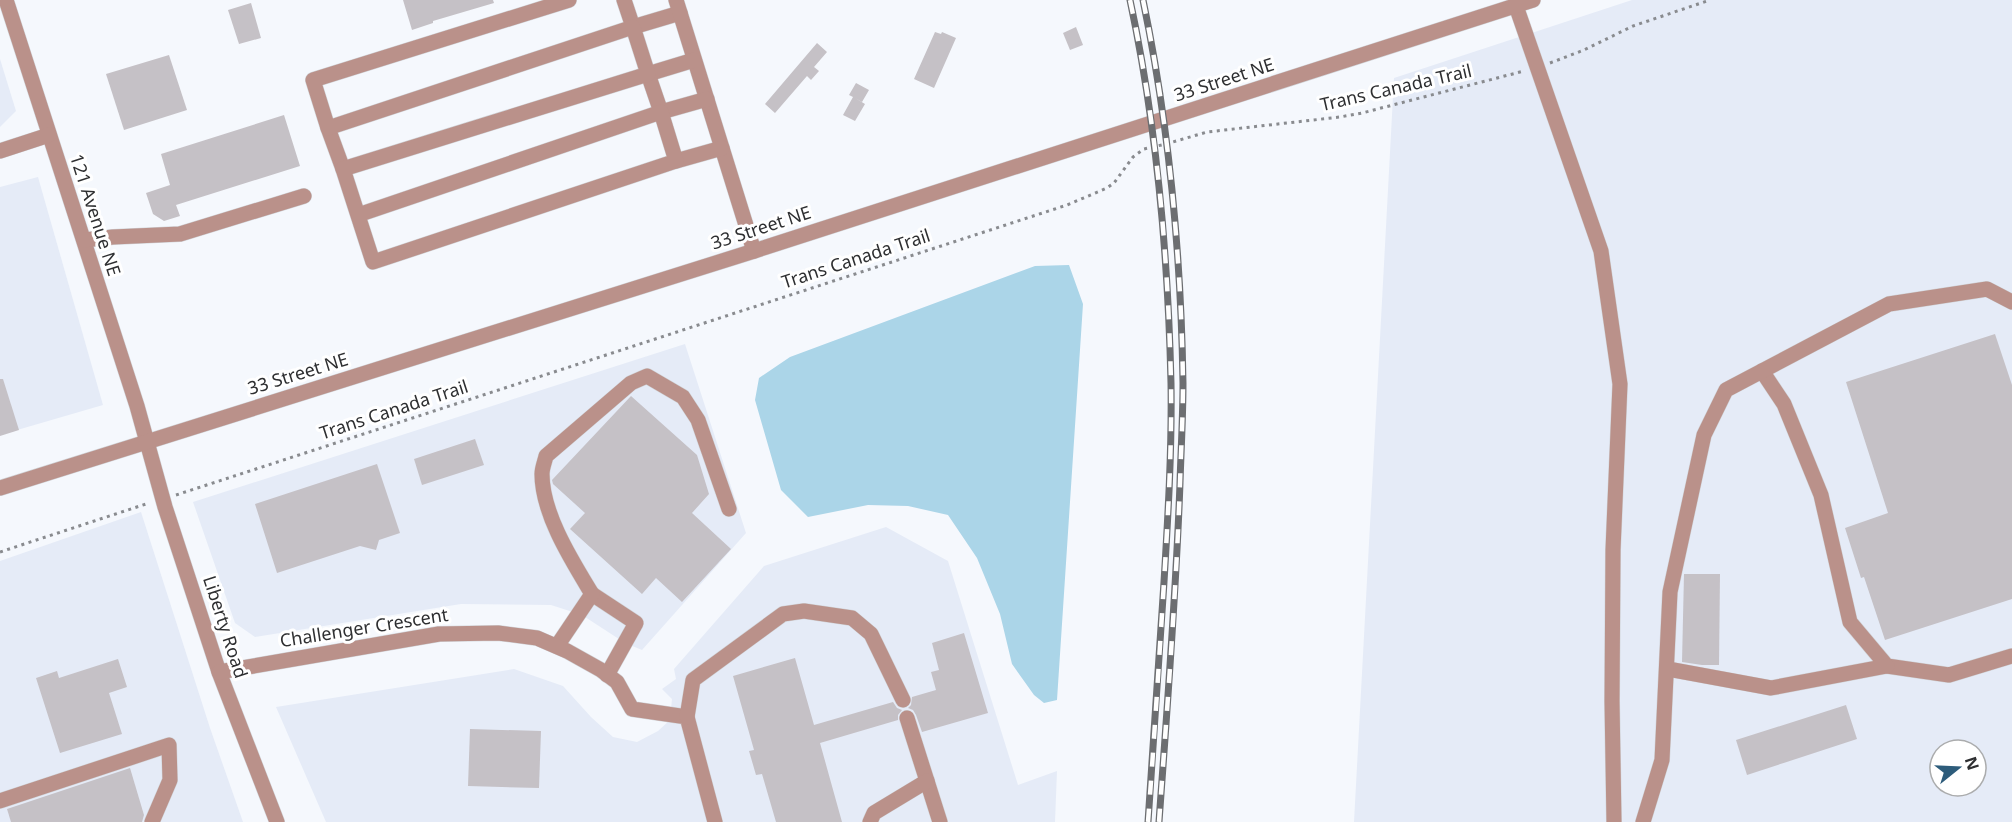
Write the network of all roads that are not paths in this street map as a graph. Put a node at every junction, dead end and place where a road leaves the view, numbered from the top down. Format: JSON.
{"nodes":[{"id":1,"x":6,"y":0,"type":"edge"},
{"id":2,"x":569,"y":0,"type":"edge"},
{"id":3,"x":624,"y":0,"type":"edge"},
{"id":4,"x":1533,"y":0,"type":"edge"},
{"id":5,"x":678,"y":6,"type":"edge"},
{"id":6,"x":1516,"y":6,"type":"junction"},
{"id":7,"x":633,"y":27,"type":"junction"},
{"id":8,"x":694,"y":60,"type":"junction"},
{"id":9,"x":648,"y":74,"type":"junction"},
{"id":10,"x":707,"y":99,"type":"junction"},
{"id":11,"x":661,"y":112,"type":"junction"},
{"id":12,"x":328,"y":128,"type":"junction"},
{"id":13,"x":49,"y":135,"type":"junction"},
{"id":14,"x":722,"y":148,"type":"junction"},
{"id":15,"x":0,"y":151,"type":"edge"},
{"id":16,"x":676,"y":161,"type":"junction"},
{"id":17,"x":343,"y":169,"type":"junction"},
{"id":18,"x":304,"y":196,"type":"dead end"},
{"id":19,"x":358,"y":215,"type":"junction"},
{"id":20,"x":84,"y":240,"type":"junction"},
{"id":21,"x":754,"y":251,"type":"junction"},
{"id":22,"x":2012,"y":302,"type":"edge"},
{"id":23,"x":1762,"y":371,"type":"junction"},
{"id":24,"x":147,"y":442,"type":"junction"},
{"id":25,"x":0,"y":488,"type":"edge"},
{"id":26,"x":729,"y":509,"type":"dead end"},
{"id":27,"x":592,"y":594,"type":"junction"},
{"id":28,"x":557,"y":646,"type":"junction"},
{"id":29,"x":2012,"y":656,"type":"edge"},
{"id":30,"x":1887,"y":666,"type":"junction"},
{"id":31,"x":1668,"y":669,"type":"junction"},
{"id":32,"x":219,"y":672,"type":"junction"},
{"id":33,"x":607,"y":675,"type":"junction"},
{"id":34,"x":903,"y":700,"type":"dead end"},
{"id":35,"x":687,"y":717,"type":"junction"},
{"id":36,"x":907,"y":718,"type":"dead end"},
{"id":37,"x":927,"y":781,"type":"junction"},
{"id":38,"x":0,"y":801,"type":"edge"},
{"id":39,"x":152,"y":822,"type":"edge"},
{"id":40,"x":277,"y":822,"type":"edge"},
{"id":41,"x":715,"y":822,"type":"edge"},
{"id":42,"x":870,"y":822,"type":"edge"},
{"id":43,"x":940,"y":822,"type":"edge"},
{"id":44,"x":1614,"y":822,"type":"edge"},
{"id":45,"x":1642,"y":822,"type":"edge"}],
"edges":[{"from":1,"to":13,"type":"street","name":"121 Avenue NE"},
{"from":2,"to":12,"type":"street"},
{"from":3,"to":7,"type":"street"},
{"from":4,"to":6,"type":"street","name":"33 Street NE"},
{"from":5,"to":7,"type":"street"},
{"from":5,"to":8,"type":"street"},
{"from":6,"to":21,"type":"street","name":"33 Street NE"},
{"from":6,"to":44,"type":"street"},
{"from":7,"to":9,"type":"street"},
{"from":7,"to":12,"type":"street"},
{"from":8,"to":9,"type":"street"},
{"from":8,"to":10,"type":"street"},
{"from":9,"to":11,"type":"street"},
{"from":9,"to":17,"type":"street"},
{"from":10,"to":11,"type":"street"},
{"from":10,"to":14,"type":"street"},
{"from":11,"to":16,"type":"street"},
{"from":11,"to":19,"type":"street"},
{"from":12,"to":17,"type":"street"},
{"from":13,"to":15,"type":"street"},
{"from":13,"to":20,"type":"street","name":"121 Avenue NE"},
{"from":14,"to":16,"type":"street"},
{"from":14,"to":21,"type":"street"},
{"from":16,"to":19,"type":"street"},
{"from":17,"to":19,"type":"street"},
{"from":18,"to":20,"type":"street"},
{"from":20,"to":24,"type":"street","name":"121 Avenue NE"},
{"from":21,"to":24,"type":"street","name":"33 Street NE"},
{"from":22,"to":23,"type":"street"},
{"from":23,"to":30,"type":"street"},
{"from":23,"to":31,"type":"street"},
{"from":24,"to":25,"type":"street","name":"33 Street NE"},
{"from":24,"to":32,"type":"street","name":"Liberty Road"},
{"from":26,"to":27,"type":"street"},
{"from":27,"to":28,"type":"street"},
{"from":27,"to":33,"type":"street"},
{"from":28,"to":32,"type":"street","name":"Challenger Crescent"},
{"from":28,"to":33,"type":"street","name":"Challenger Crescent"},
{"from":29,"to":30,"type":"street"},
{"from":30,"to":31,"type":"street"},
{"from":31,"to":45,"type":"street"},
{"from":32,"to":40,"type":"street","name":"Liberty Road"},
{"from":33,"to":35,"type":"street","name":"Challenger Crescent"},
{"from":34,"to":35,"type":"street"},
{"from":35,"to":41,"type":"street"},
{"from":36,"to":37,"type":"street"},
{"from":37,"to":42,"type":"street"},
{"from":37,"to":43,"type":"street"},
{"from":38,"to":39,"type":"street"}]}
